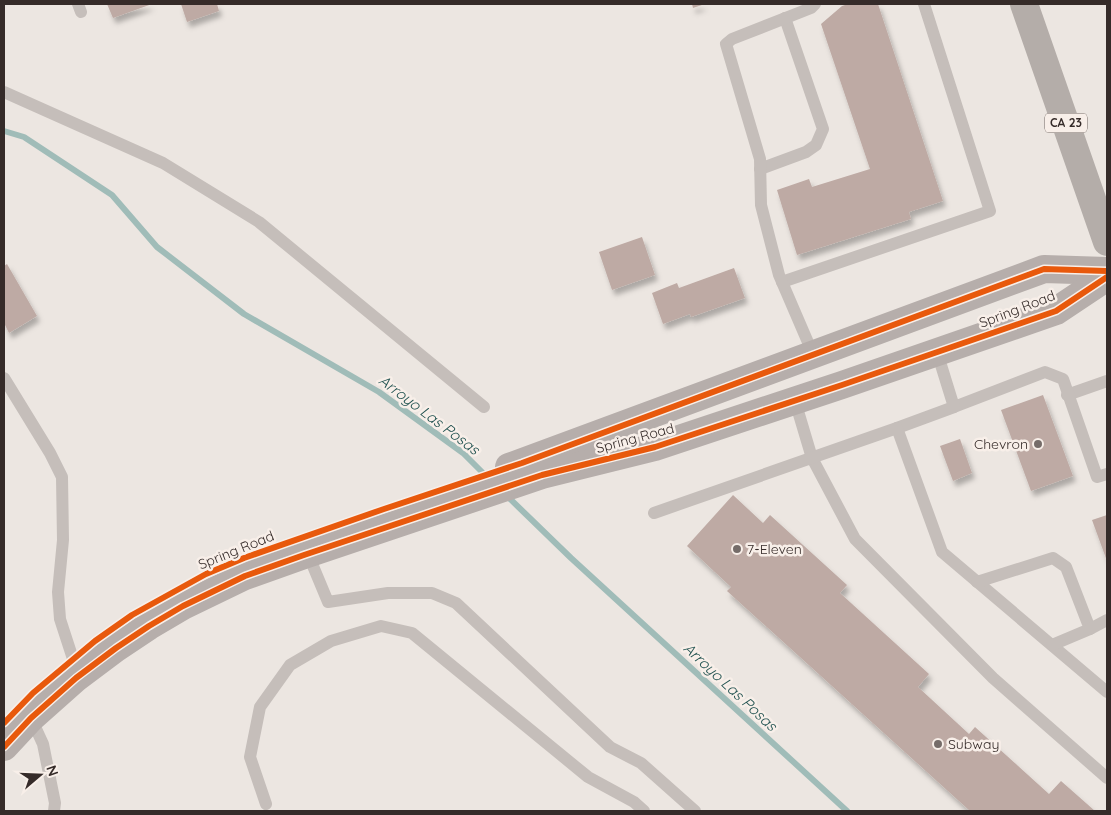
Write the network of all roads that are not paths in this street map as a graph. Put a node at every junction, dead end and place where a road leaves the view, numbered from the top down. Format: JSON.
{"nodes":[{"id":1,"x":815,"y":4,"type":"edge"},
{"id":2,"x":924,"y":4,"type":"edge"},
{"id":3,"x":1024,"y":4,"type":"edge"},
{"id":4,"x":785,"y":18,"type":"junction"},
{"id":5,"x":4,"y":92,"type":"edge"},
{"id":6,"x":760,"y":169,"type":"junction"},
{"id":7,"x":1107,"y":242,"type":"edge"},
{"id":8,"x":1107,"y":271,"type":"edge"},
{"id":9,"x":1107,"y":277,"type":"edge"},
{"id":10,"x":782,"y":282,"type":"junction"},
{"id":11,"x":937,"y":352,"type":"junction"},
{"id":12,"x":813,"y":354,"type":"junction"},
{"id":13,"x":4,"y":378,"type":"edge"},
{"id":14,"x":1107,"y":381,"type":"edge"},
{"id":15,"x":1067,"y":395,"type":"junction"},
{"id":16,"x":795,"y":401,"type":"junction"},
{"id":17,"x":484,"y":407,"type":"dead end"},
{"id":18,"x":954,"y":407,"type":"junction"},
{"id":19,"x":897,"y":428,"type":"junction"},
{"id":20,"x":812,"y":458,"type":"junction"},
{"id":21,"x":532,"y":469,"type":"junction"},
{"id":22,"x":1107,"y":474,"type":"edge"},
{"id":23,"x":654,"y":513,"type":"dead end"},
{"id":24,"x":392,"y":516,"type":"junction"},
{"id":25,"x":308,"y":554,"type":"junction"},
{"id":26,"x":978,"y":582,"type":"junction"},
{"id":27,"x":1107,"y":620,"type":"edge"},
{"id":28,"x":1090,"y":629,"type":"junction"},
{"id":29,"x":1052,"y":645,"type":"junction"},
{"id":30,"x":73,"y":659,"type":"junction"},
{"id":31,"x":1107,"y":692,"type":"edge"},
{"id":32,"x":31,"y":718,"type":"junction"},
{"id":33,"x":4,"y":723,"type":"edge"},
{"id":34,"x":4,"y":748,"type":"edge"},
{"id":35,"x":1107,"y":778,"type":"edge"},
{"id":36,"x":266,"y":804,"type":"dead end"},
{"id":37,"x":54,"y":811,"type":"edge"},
{"id":38,"x":644,"y":811,"type":"edge"},
{"id":39,"x":695,"y":811,"type":"edge"}],
"edges":[{"from":1,"to":4,"type":"lane"},
{"from":2,"to":10,"type":"lane"},
{"from":3,"to":7,"type":"main road","number":"CA 23"},
{"from":4,"to":6,"type":"lane"},
{"from":4,"to":6,"type":"lane"},
{"from":5,"to":17,"type":"lane"},
{"from":6,"to":10,"type":"lane"},
{"from":8,"to":12,"type":"main road","name":"Spring Road"},
{"from":9,"to":11,"type":"main road","name":"Spring Road"},
{"from":10,"to":12,"type":"lane"},
{"from":11,"to":16,"type":"main road","name":"Spring Road"},
{"from":11,"to":18,"type":"lane"},
{"from":12,"to":21,"type":"main road","name":"Spring Road"},
{"from":13,"to":30,"type":"lane"},
{"from":14,"to":15,"type":"lane"},
{"from":15,"to":18,"type":"lane"},
{"from":15,"to":22,"type":"lane"},
{"from":16,"to":20,"type":"lane"},
{"from":16,"to":21,"type":"main road","name":"Spring Road"},
{"from":18,"to":19,"type":"lane"},
{"from":19,"to":20,"type":"lane"},
{"from":19,"to":26,"type":"lane"},
{"from":20,"to":23,"type":"lane"},
{"from":20,"to":35,"type":"lane"},
{"from":21,"to":24,"type":"main road","name":"Spring Road"},
{"from":24,"to":25,"type":"main road","name":"Spring Road"},
{"from":24,"to":30,"type":"main road","name":"Spring Road"},
{"from":25,"to":32,"type":"main road","name":"Spring Road"},
{"from":25,"to":39,"type":"lane"},
{"from":26,"to":28,"type":"lane"},
{"from":26,"to":29,"type":"lane"},
{"from":27,"to":28,"type":"lane"},
{"from":28,"to":29,"type":"lane"},
{"from":29,"to":31,"type":"lane"},
{"from":30,"to":33,"type":"main road","name":"Spring Road"},
{"from":32,"to":34,"type":"main road","name":"Spring Road"},
{"from":32,"to":37,"type":"lane"},
{"from":36,"to":38,"type":"lane"}]}
